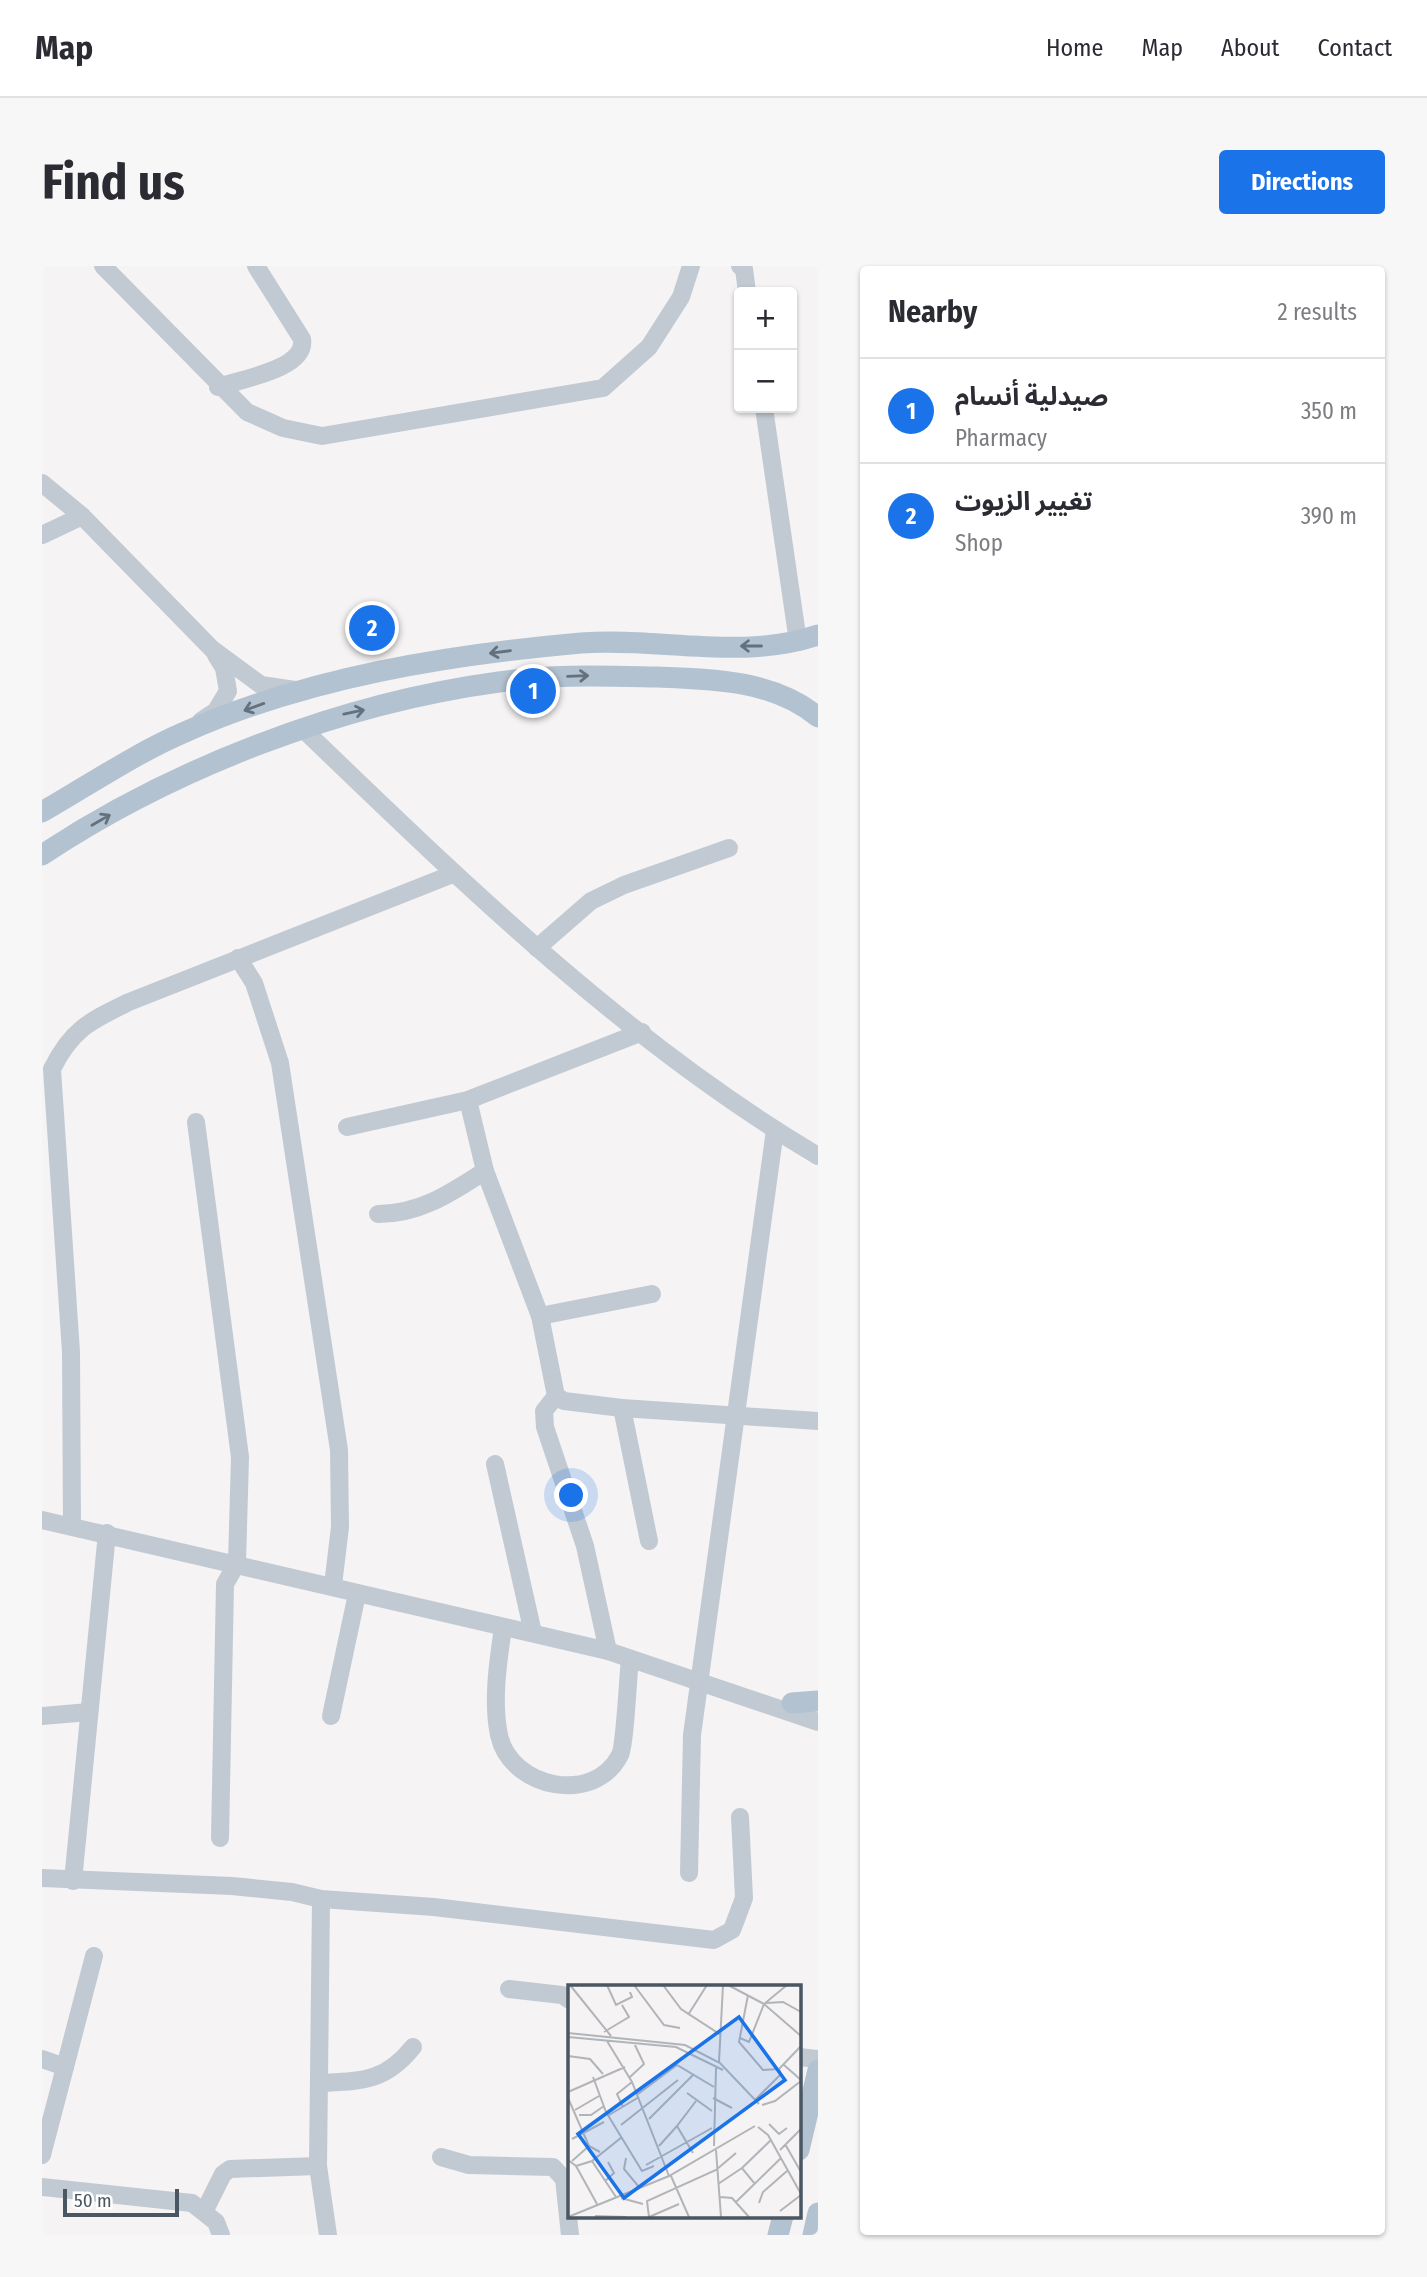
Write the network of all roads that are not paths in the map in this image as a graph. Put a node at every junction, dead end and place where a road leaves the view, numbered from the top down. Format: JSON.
{"nodes":[{"id":1,"x":103,"y":266,"type":"edge"},
{"id":2,"x":256,"y":266,"type":"edge"},
{"id":3,"x":691,"y":266,"type":"edge"},
{"id":4,"x":740,"y":266,"type":"edge"},
{"id":5,"x":746,"y":287,"type":"edge"},
{"id":6,"x":218,"y":387,"type":"junction"},
{"id":7,"x":765,"y":413,"type":"edge"},
{"id":8,"x":42,"y":483,"type":"edge"},
{"id":9,"x":82,"y":516,"type":"junction"},
{"id":10,"x":42,"y":535,"type":"edge"},
{"id":11,"x":808,"y":638,"type":"edge"},
{"id":12,"x":212,"y":649,"type":"junction"},
{"id":13,"x":302,"y":690,"type":"junction"},
{"id":14,"x":818,"y":717,"type":"edge"},
{"id":15,"x":303,"y":729,"type":"junction"},
{"id":16,"x":184,"y":732,"type":"junction"},
{"id":17,"x":42,"y":812,"type":"edge"},
{"id":18,"x":729,"y":848,"type":"dead end"},
{"id":19,"x":42,"y":855,"type":"edge"},
{"id":20,"x":453,"y":874,"type":"junction"},
{"id":21,"x":537,"y":948,"type":"junction"},
{"id":22,"x":238,"y":958,"type":"junction"},
{"id":23,"x":642,"y":1032,"type":"junction"},
{"id":24,"x":468,"y":1100,"type":"junction"},
{"id":25,"x":196,"y":1122,"type":"dead end"},
{"id":26,"x":347,"y":1127,"type":"dead end"},
{"id":27,"x":775,"y":1130,"type":"junction"},
{"id":28,"x":818,"y":1156,"type":"edge"},
{"id":29,"x":485,"y":1171,"type":"junction"},
{"id":30,"x":378,"y":1214,"type":"dead end"},
{"id":31,"x":652,"y":1294,"type":"dead end"},
{"id":32,"x":540,"y":1316,"type":"junction"},
{"id":33,"x":556,"y":1396,"type":"junction"},
{"id":34,"x":622,"y":1409,"type":"junction"},
{"id":35,"x":737,"y":1416,"type":"junction"},
{"id":36,"x":818,"y":1421,"type":"edge"},
{"id":37,"x":495,"y":1464,"type":"dead end"},
{"id":38,"x":42,"y":1520,"type":"edge"},
{"id":39,"x":72,"y":1526,"type":"junction"},
{"id":40,"x":107,"y":1533,"type":"junction"},
{"id":41,"x":649,"y":1541,"type":"dead end"},
{"id":42,"x":237,"y":1563,"type":"junction"},
{"id":43,"x":332,"y":1586,"type":"junction"},
{"id":44,"x":357,"y":1594,"type":"junction"},
{"id":45,"x":503,"y":1628,"type":"junction"},
{"id":46,"x":533,"y":1633,"type":"junction"},
{"id":47,"x":608,"y":1651,"type":"junction"},
{"id":48,"x":631,"y":1659,"type":"junction"},
{"id":49,"x":702,"y":1682,"type":"junction"},
{"id":50,"x":762,"y":1701,"type":"junction"},
{"id":51,"x":818,"y":1701,"type":"edge"},
{"id":52,"x":792,"y":1703,"type":"junction"},
{"id":53,"x":818,"y":1709,"type":"edge"},
{"id":54,"x":89,"y":1712,"type":"junction"},
{"id":55,"x":42,"y":1716,"type":"edge"},
{"id":56,"x":331,"y":1716,"type":"dead end"},
{"id":57,"x":818,"y":1722,"type":"edge"},
{"id":58,"x":740,"y":1817,"type":"dead end"},
{"id":59,"x":220,"y":1839,"type":"dead end"},
{"id":60,"x":689,"y":1873,"type":"dead end"},
{"id":61,"x":42,"y":1878,"type":"edge"},
{"id":62,"x":73,"y":1881,"type":"junction"},
{"id":63,"x":321,"y":1899,"type":"junction"},
{"id":64,"x":94,"y":1956,"type":"dead end"},
{"id":65,"x":509,"y":1989,"type":"dead end"},
{"id":66,"x":568,"y":1999,"type":"edge"},
{"id":67,"x":413,"y":2048,"type":"dead end"},
{"id":68,"x":800,"y":2057,"type":"edge"},
{"id":69,"x":42,"y":2059,"type":"edge"},
{"id":70,"x":818,"y":2059,"type":"edge"},
{"id":71,"x":65,"y":2067,"type":"junction"},
{"id":72,"x":818,"y":2070,"type":"edge"},
{"id":73,"x":320,"y":2083,"type":"junction"},
{"id":74,"x":800,"y":2146,"type":"edge"},
{"id":75,"x":42,"y":2155,"type":"edge"},
{"id":76,"x":441,"y":2157,"type":"dead end"},
{"id":77,"x":318,"y":2166,"type":"junction"},
{"id":78,"x":42,"y":2187,"type":"edge"},
{"id":79,"x":205,"y":2210,"type":"junction"},
{"id":80,"x":818,"y":2213,"type":"edge"},
{"id":81,"x":568,"y":2216,"type":"edge"},
{"id":82,"x":782,"y":2218,"type":"edge"},
{"id":83,"x":222,"y":2235,"type":"edge"},
{"id":84,"x":328,"y":2235,"type":"edge"},
{"id":85,"x":778,"y":2235,"type":"edge"},
{"id":86,"x":813,"y":2235,"type":"edge"}],
"edges":[{"from":1,"to":6,"type":"street"},
{"from":2,"to":6,"type":"street"},
{"from":3,"to":6,"type":"street"},
{"from":4,"to":5,"type":"street"},
{"from":7,"to":11,"type":"street"},
{"from":8,"to":9,"type":"street"},
{"from":9,"to":10,"type":"street"},
{"from":9,"to":12,"type":"street"},
{"from":11,"to":13,"type":"main road","one_way":true},
{"from":12,"to":13,"type":"street"},
{"from":12,"to":16,"type":"street"},
{"from":13,"to":16,"type":"main road","one_way":true},
{"from":15,"to":14,"type":"main road","one_way":true},
{"from":19,"to":15,"type":"main road","one_way":true},
{"from":15,"to":20,"type":"street"},
{"from":16,"to":17,"type":"main road"},
{"from":18,"to":21,"type":"street"},
{"from":20,"to":21,"type":"street"},
{"from":20,"to":22,"type":"street"},
{"from":21,"to":23,"type":"street"},
{"from":22,"to":39,"type":"street"},
{"from":22,"to":43,"type":"street"},
{"from":23,"to":24,"type":"street"},
{"from":23,"to":27,"type":"street"},
{"from":24,"to":26,"type":"street"},
{"from":24,"to":29,"type":"street"},
{"from":25,"to":42,"type":"street"},
{"from":27,"to":28,"type":"street"},
{"from":27,"to":35,"type":"street"},
{"from":29,"to":30,"type":"street"},
{"from":29,"to":32,"type":"street"},
{"from":31,"to":32,"type":"street"},
{"from":32,"to":33,"type":"street"},
{"from":33,"to":34,"type":"street"},
{"from":33,"to":47,"type":"street"},
{"from":34,"to":35,"type":"street"},
{"from":34,"to":41,"type":"street"},
{"from":35,"to":36,"type":"street"},
{"from":35,"to":49,"type":"street"},
{"from":37,"to":46,"type":"street"},
{"from":38,"to":39,"type":"street"},
{"from":39,"to":40,"type":"street"},
{"from":40,"to":42,"type":"street"},
{"from":40,"to":54,"type":"street"},
{"from":42,"to":43,"type":"street"},
{"from":42,"to":59,"type":"street"},
{"from":43,"to":44,"type":"street"},
{"from":44,"to":45,"type":"street"},
{"from":44,"to":56,"type":"street"},
{"from":45,"to":46,"type":"street"},
{"from":45,"to":48,"type":"street"},
{"from":46,"to":47,"type":"street"},
{"from":47,"to":48,"type":"street"},
{"from":48,"to":49,"type":"street"},
{"from":49,"to":50,"type":"street"},
{"from":49,"to":60,"type":"street"},
{"from":50,"to":52,"type":"street"},
{"from":50,"to":57,"type":"street"},
{"from":51,"to":52,"type":"main road"},
{"from":52,"to":53,"type":"street"},
{"from":54,"to":55,"type":"street"},
{"from":54,"to":62,"type":"street"},
{"from":58,"to":63,"type":"street"},
{"from":61,"to":62,"type":"street"},
{"from":62,"to":63,"type":"street"},
{"from":63,"to":73,"type":"street"},
{"from":64,"to":71,"type":"street"},
{"from":65,"to":66,"type":"street"},
{"from":67,"to":73,"type":"street"},
{"from":68,"to":70,"type":"street"},
{"from":69,"to":71,"type":"street"},
{"from":71,"to":75,"type":"street"},
{"from":72,"to":74,"type":"main road"},
{"from":73,"to":77,"type":"street"},
{"from":76,"to":81,"type":"street"},
{"from":77,"to":79,"type":"street"},
{"from":77,"to":84,"type":"street"},
{"from":78,"to":79,"type":"street"},
{"from":79,"to":83,"type":"street"},
{"from":80,"to":86,"type":"main road"},
{"from":82,"to":85,"type":"main road"}]}
